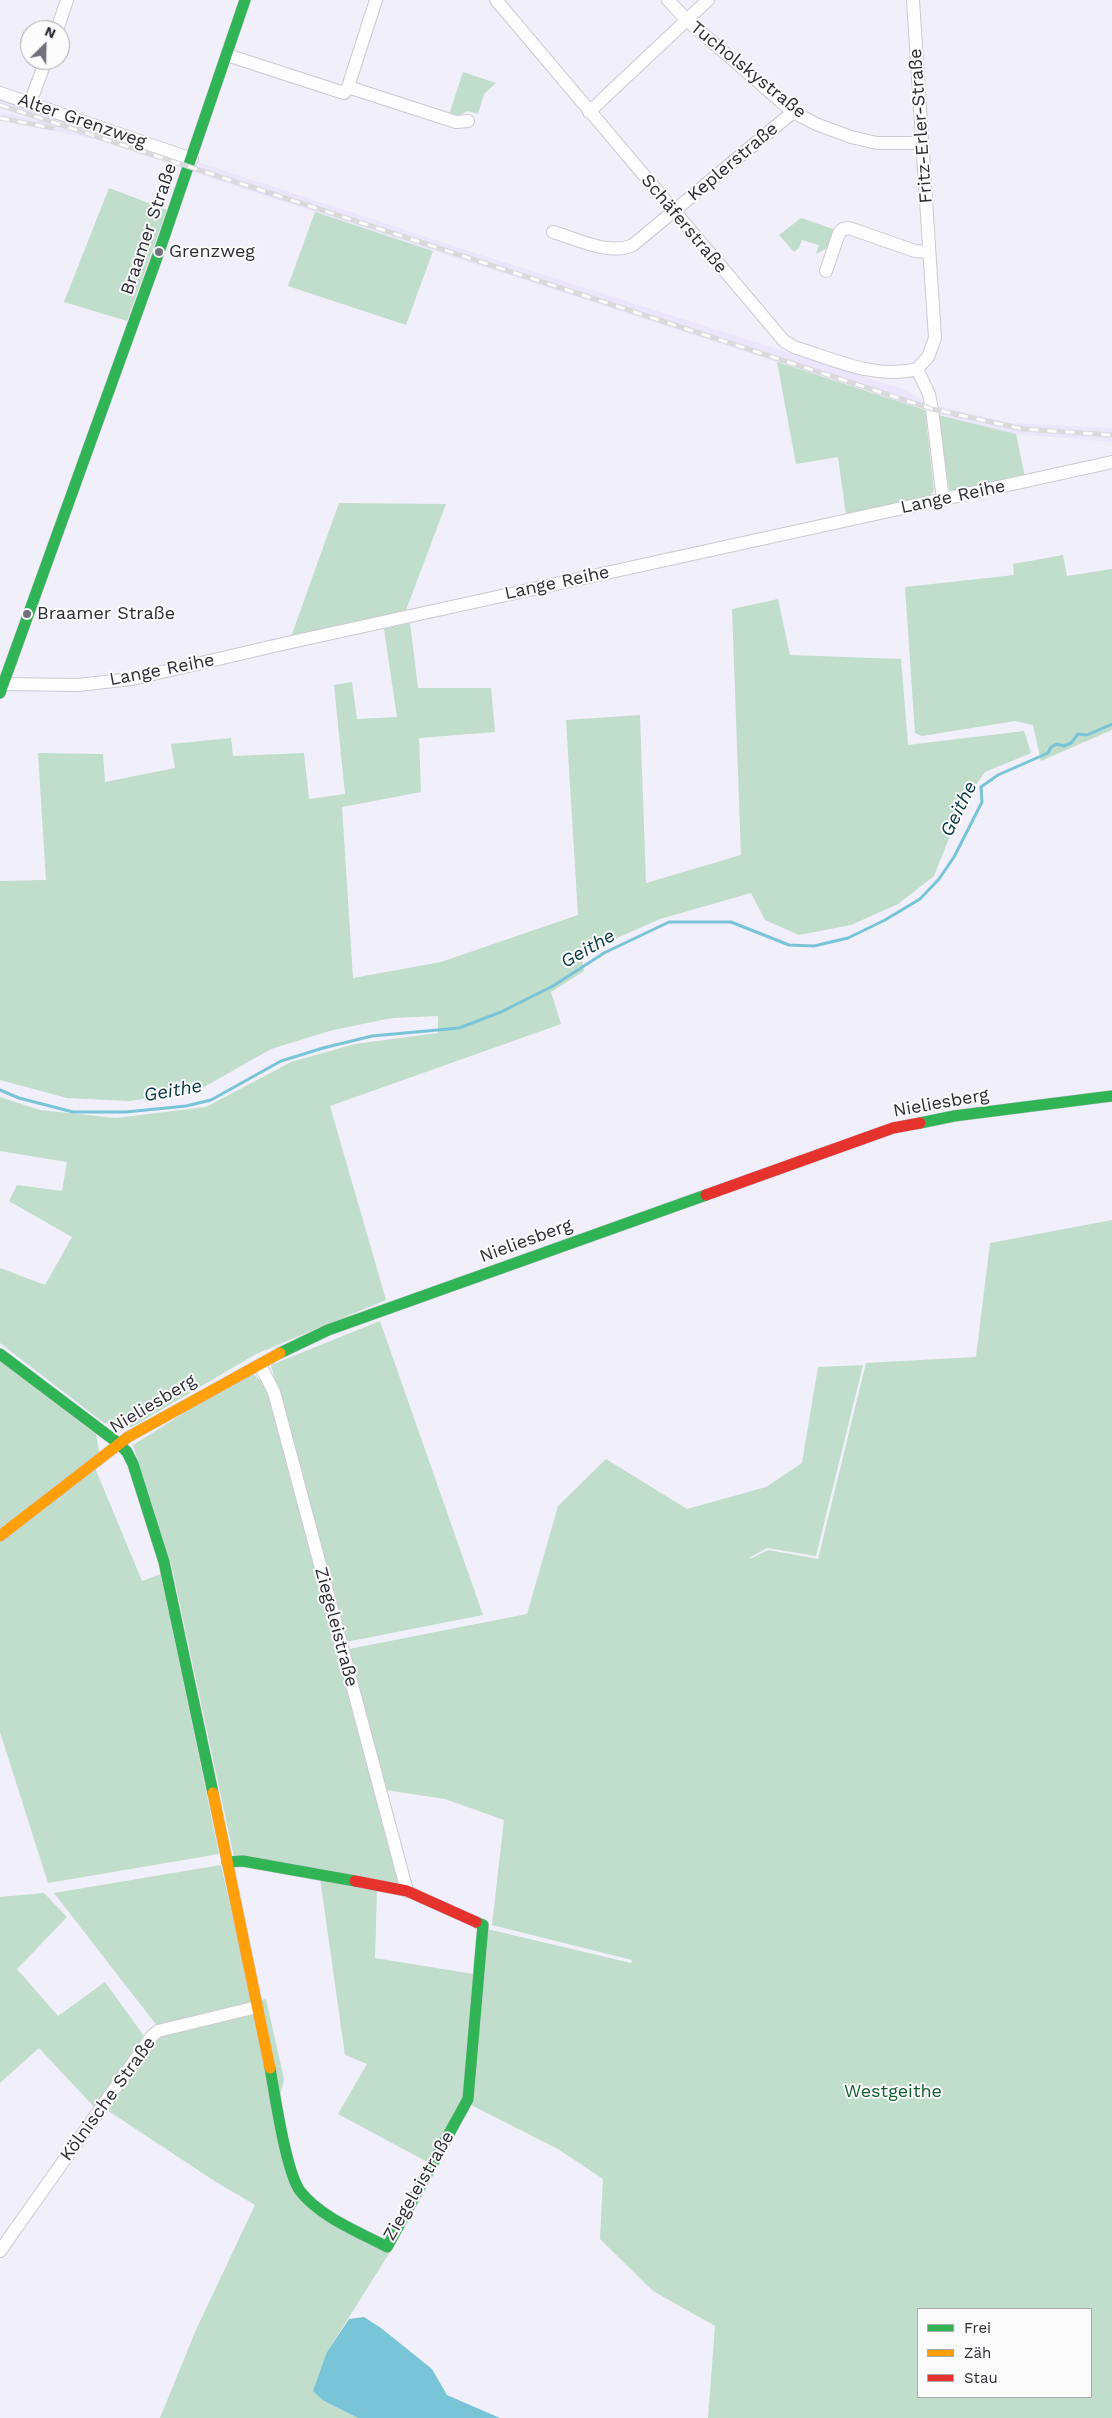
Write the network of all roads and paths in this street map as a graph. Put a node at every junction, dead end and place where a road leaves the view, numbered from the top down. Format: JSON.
{"nodes":[{"id":1,"x":68,"y":0,"type":"edge"},
{"id":2,"x":245,"y":0,"type":"edge"},
{"id":3,"x":376,"y":0,"type":"edge"},
{"id":4,"x":496,"y":0,"type":"edge"},
{"id":5,"x":668,"y":0,"type":"edge"},
{"id":6,"x":708,"y":0,"type":"edge"},
{"id":7,"x":913,"y":0,"type":"edge"},
{"id":8,"x":61,"y":20,"type":"edge"},
{"id":9,"x":687,"y":20,"type":"junction"},
{"id":10,"x":227,"y":55,"type":"junction"},
{"id":11,"x":42,"y":70,"type":"edge"},
{"id":12,"x":348,"y":87,"type":"junction"},
{"id":13,"x":0,"y":93,"type":"edge"},
{"id":14,"x":30,"y":103,"type":"junction"},
{"id":15,"x":589,"y":112,"type":"junction"},
{"id":16,"x":793,"y":112,"type":"junction"},
{"id":17,"x":468,"y":121,"type":"dead end"},
{"id":18,"x":922,"y":143,"type":"junction"},
{"id":19,"x":192,"y":159,"type":"junction"},
{"id":20,"x":674,"y":212,"type":"junction"},
{"id":21,"x":553,"y":232,"type":"dead end"},
{"id":22,"x":929,"y":252,"type":"junction"},
{"id":23,"x":826,"y":271,"type":"dead end"},
{"id":24,"x":917,"y":369,"type":"junction"},
{"id":25,"x":1112,"y":462,"type":"edge"},
{"id":26,"x":943,"y":500,"type":"junction"},
{"id":27,"x":1,"y":687,"type":"edge"},
{"id":28,"x":1112,"y":1096,"type":"edge"},
{"id":29,"x":0,"y":1354,"type":"edge"},
{"id":30,"x":260,"y":1365,"type":"junction"},
{"id":31,"x":118,"y":1443,"type":"junction"},
{"id":32,"x":0,"y":1536,"type":"edge"},
{"id":33,"x":227,"y":1862,"type":"junction"},
{"id":34,"x":407,"y":1891,"type":"junction"},
{"id":35,"x":257,"y":2007,"type":"junction"},
{"id":36,"x":0,"y":2251,"type":"edge"}],
"edges":[{"from":1,"to":8,"type":"street"},
{"from":2,"to":10,"type":"street","name":"Braamer Straße"},
{"from":3,"to":12,"type":"street"},
{"from":4,"to":15,"type":"street","name":"Schäferstraße"},
{"from":5,"to":9,"type":"street","name":"Tucholskystraße"},
{"from":6,"to":9,"type":"street"},
{"from":7,"to":18,"type":"street","name":"Fritz-Erler-Straße"},
{"from":9,"to":15,"type":"street"},
{"from":9,"to":16,"type":"street","name":"Tucholskystraße"},
{"from":10,"to":12,"type":"street"},
{"from":10,"to":19,"type":"street","name":"Braamer Straße"},
{"from":11,"to":14,"type":"street"},
{"from":12,"to":17,"type":"street"},
{"from":13,"to":14,"type":"street","name":"Alter Grenzweg"},
{"from":14,"to":19,"type":"street","name":"Alter Grenzweg"},
{"from":15,"to":20,"type":"street","name":"Schäferstraße"},
{"from":16,"to":18,"type":"street","name":"Tucholskystraße"},
{"from":16,"to":20,"type":"street","name":"Keplerstraße"},
{"from":18,"to":22,"type":"street","name":"Fritz-Erler-Straße"},
{"from":19,"to":27,"type":"street","name":"Braamer Straße"},
{"from":20,"to":21,"type":"street","name":"Keplerstraße"},
{"from":20,"to":24,"type":"street","name":"Schäferstraße"},
{"from":22,"to":23,"type":"street"},
{"from":22,"to":24,"type":"street","name":"Fritz-Erler-Straße"},
{"from":24,"to":26,"type":"street"},
{"from":25,"to":26,"type":"street","name":"Lange Reihe"},
{"from":26,"to":27,"type":"street","name":"Lange Reihe"},
{"from":28,"to":30,"type":"street","name":"Nieliesberg"},
{"from":29,"to":31,"type":"street","name":"Ziegeleistraße"},
{"from":30,"to":31,"type":"street","name":"Nieliesberg"},
{"from":30,"to":34,"type":"street","name":"Ziegeleistraße"},
{"from":31,"to":32,"type":"street","name":"Nieliesberg"},
{"from":31,"to":33,"type":"street","name":"Ziegeleistraße"},
{"from":33,"to":34,"type":"street","name":"Ziegeleistraße"},
{"from":33,"to":35,"type":"street","name":"Ziegeleistraße"},
{"from":34,"to":35,"type":"street","name":"Ziegeleistraße"},
{"from":35,"to":36,"type":"street","name":"Kölnische Straße"}]}
